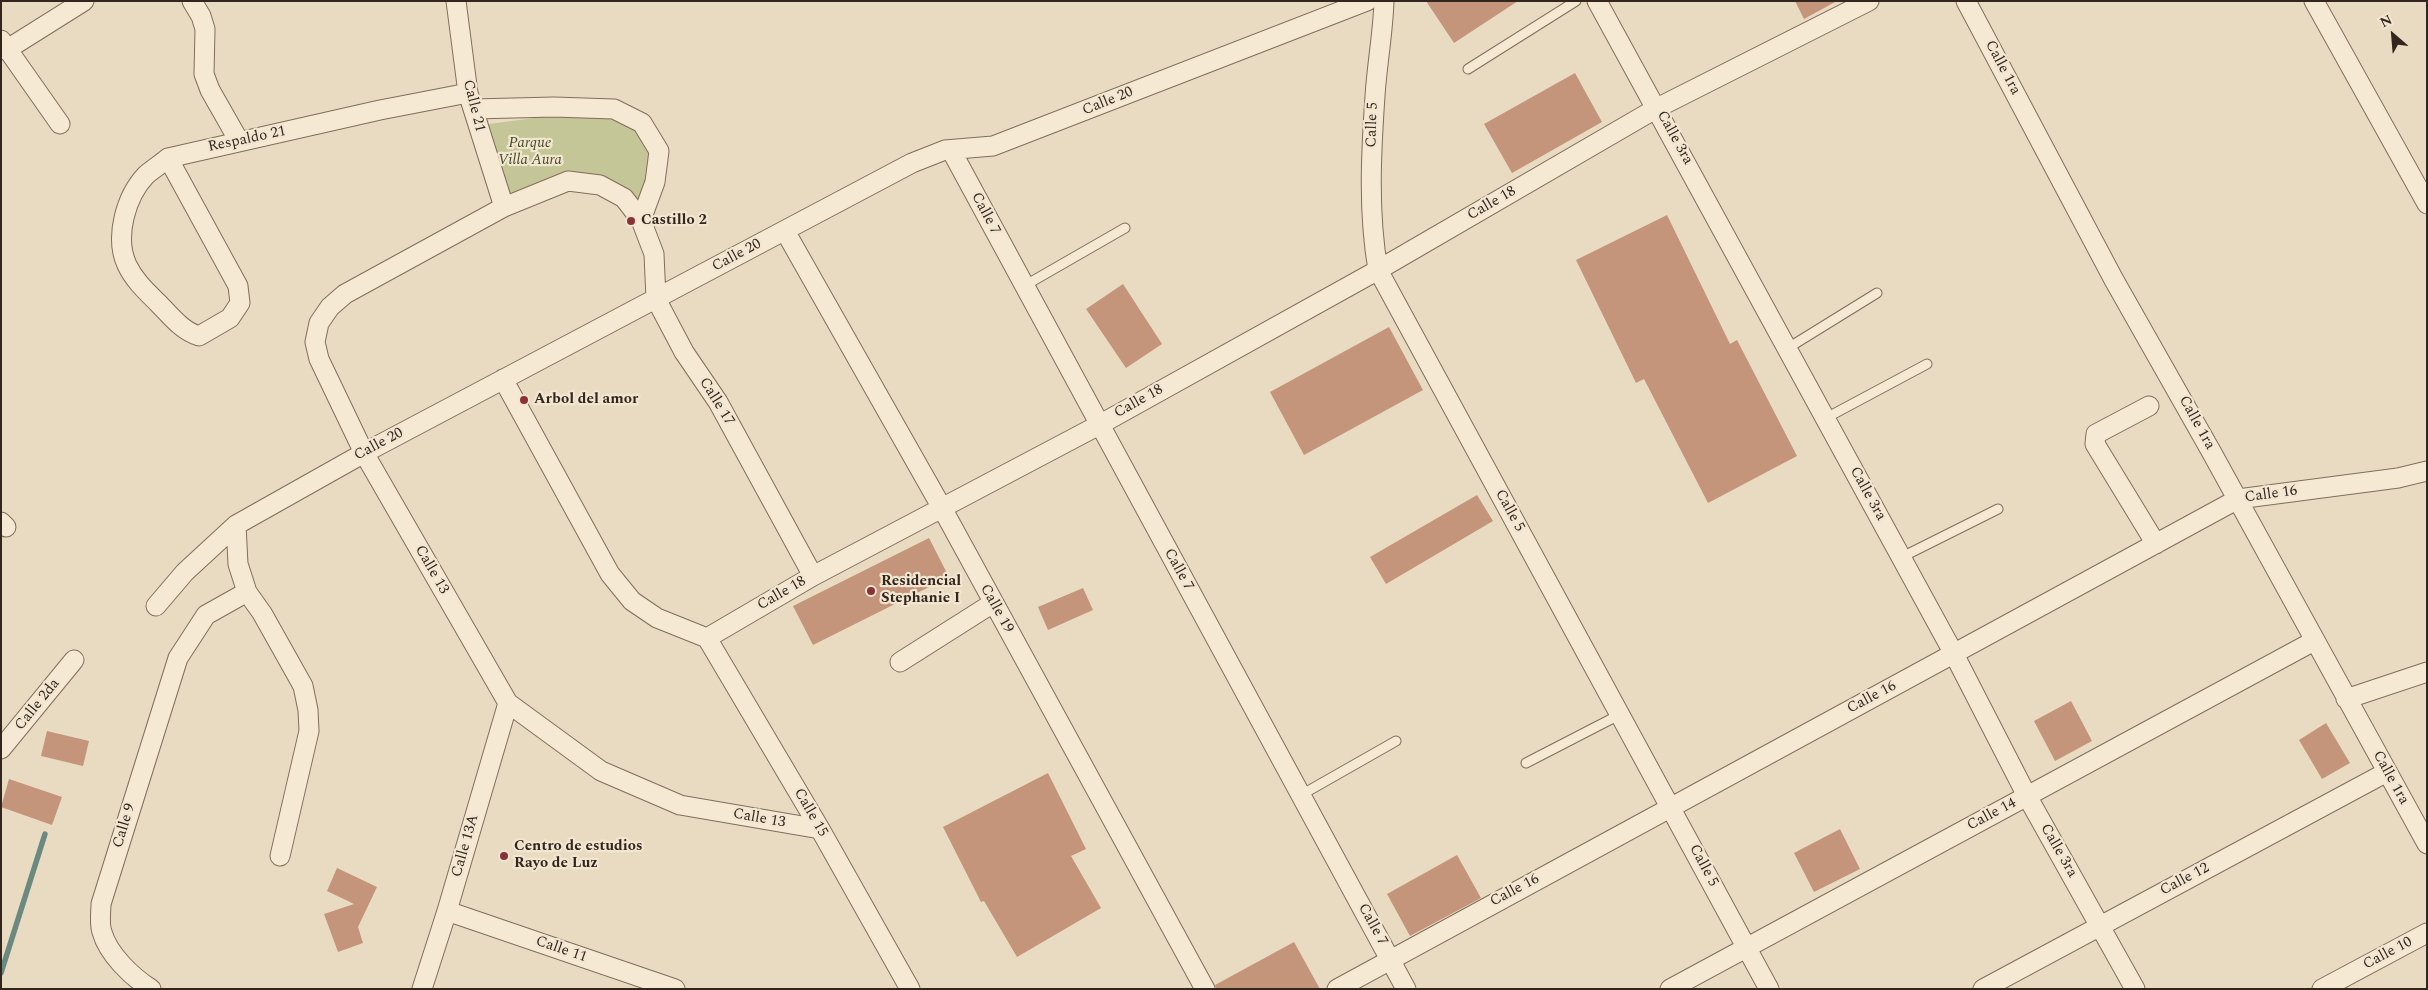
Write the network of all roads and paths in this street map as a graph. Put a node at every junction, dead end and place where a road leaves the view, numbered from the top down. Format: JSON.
{"nodes":[{"id":1,"x":84,"y":1,"type":"edge"},
{"id":2,"x":192,"y":1,"type":"edge"},
{"id":3,"x":456,"y":1,"type":"edge"},
{"id":4,"x":1367,"y":1,"type":"edge"},
{"id":5,"x":1384,"y":1,"type":"edge"},
{"id":6,"x":1576,"y":1,"type":"edge"},
{"id":7,"x":1597,"y":1,"type":"edge"},
{"id":8,"x":1870,"y":1,"type":"edge"},
{"id":9,"x":1966,"y":1,"type":"edge"},
{"id":10,"x":2314,"y":1,"type":"edge"},
{"id":11,"x":4,"y":45,"type":"edge"},
{"id":12,"x":1468,"y":69,"type":"dead end"},
{"id":13,"x":471,"y":101,"type":"junction"},
{"id":14,"x":1657,"y":108,"type":"junction"},
{"id":15,"x":60,"y":124,"type":"dead end"},
{"id":16,"x":240,"y":141,"type":"junction"},
{"id":17,"x":950,"y":150,"type":"junction"},
{"id":18,"x":168,"y":158,"type":"junction"},
{"id":19,"x":2427,"y":204,"type":"edge"},
{"id":20,"x":504,"y":207,"type":"junction"},
{"id":21,"x":641,"y":220,"type":"junction"},
{"id":22,"x":1125,"y":228,"type":"dead end"},
{"id":23,"x":784,"y":231,"type":"junction"},
{"id":24,"x":1378,"y":270,"type":"junction"},
{"id":25,"x":1024,"y":286,"type":"junction"},
{"id":26,"x":1877,"y":293,"type":"dead end"},
{"id":27,"x":656,"y":299,"type":"junction"},
{"id":28,"x":1788,"y":348,"type":"junction"},
{"id":29,"x":1927,"y":364,"type":"dead end"},
{"id":30,"x":502,"y":379,"type":"junction"},
{"id":31,"x":2149,"y":406,"type":"dead end"},
{"id":32,"x":1826,"y":418,"type":"junction"},
{"id":33,"x":1098,"y":425,"type":"junction"},
{"id":34,"x":364,"y":453,"type":"junction"},
{"id":35,"x":2427,"y":471,"type":"edge"},
{"id":36,"x":2238,"y":499,"type":"junction"},
{"id":37,"x":942,"y":508,"type":"junction"},
{"id":38,"x":1998,"y":509,"type":"dead end"},
{"id":39,"x":236,"y":525,"type":"junction"},
{"id":40,"x":2156,"y":544,"type":"junction"},
{"id":41,"x":1902,"y":557,"type":"junction"},
{"id":42,"x":813,"y":576,"type":"junction"},
{"id":43,"x":247,"y":592,"type":"junction"},
{"id":44,"x":994,"y":603,"type":"junction"},
{"id":45,"x":156,"y":606,"type":"dead end"},
{"id":46,"x":707,"y":638,"type":"junction"},
{"id":47,"x":2314,"y":641,"type":"junction"},
{"id":48,"x":1954,"y":654,"type":"junction"},
{"id":49,"x":74,"y":660,"type":"dead end"},
{"id":50,"x":900,"y":662,"type":"dead end"},
{"id":51,"x":2427,"y":672,"type":"edge"},
{"id":52,"x":2346,"y":699,"type":"junction"},
{"id":53,"x":508,"y":703,"type":"junction"},
{"id":54,"x":1620,"y":714,"type":"junction"},
{"id":55,"x":1396,"y":742,"type":"dead end"},
{"id":56,"x":1,"y":749,"type":"edge"},
{"id":57,"x":1526,"y":764,"type":"dead end"},
{"id":58,"x":2387,"y":772,"type":"junction"},
{"id":59,"x":1301,"y":795,"type":"junction"},
{"id":60,"x":2027,"y":796,"type":"junction"},
{"id":61,"x":1671,"y":807,"type":"junction"},
{"id":62,"x":820,"y":829,"type":"junction"},
{"id":63,"x":2427,"y":844,"type":"edge"},
{"id":64,"x":280,"y":856,"type":"dead end"},
{"id":65,"x":447,"y":911,"type":"junction"},
{"id":66,"x":2100,"y":925,"type":"junction"},
{"id":67,"x":2427,"y":933,"type":"edge"},
{"id":68,"x":1746,"y":946,"type":"junction"},
{"id":69,"x":1390,"y":958,"type":"junction"},
{"id":70,"x":151,"y":989,"type":"edge"},
{"id":71,"x":422,"y":989,"type":"edge"},
{"id":72,"x":675,"y":989,"type":"edge"},
{"id":73,"x":910,"y":989,"type":"edge"},
{"id":74,"x":1205,"y":989,"type":"edge"},
{"id":75,"x":1338,"y":989,"type":"edge"},
{"id":76,"x":1406,"y":989,"type":"edge"},
{"id":77,"x":1670,"y":989,"type":"edge"},
{"id":78,"x":1769,"y":989,"type":"edge"},
{"id":79,"x":1983,"y":989,"type":"edge"},
{"id":80,"x":2135,"y":989,"type":"edge"},
{"id":81,"x":2322,"y":989,"type":"edge"}],
"edges":[{"from":1,"to":11,"type":"street"},
{"from":2,"to":16,"type":"street"},
{"from":3,"to":13,"type":"street","name":"Calle 21"},
{"from":4,"to":17,"type":"street","name":"Calle 20"},
{"from":5,"to":24,"type":"street","name":"Calle 5"},
{"from":6,"to":12,"type":"lane"},
{"from":7,"to":14,"type":"street","name":"Calle 3ra"},
{"from":8,"to":14,"type":"street","name":"Calle 18"},
{"from":9,"to":36,"type":"street","name":"Calle 1ra"},
{"from":10,"to":19,"type":"street"},
{"from":11,"to":15,"type":"street"},
{"from":13,"to":16,"type":"street","name":"Respaldo 21"},
{"from":13,"to":20,"type":"street","name":"Calle 21"},
{"from":13,"to":21,"type":"street"},
{"from":14,"to":24,"type":"street","name":"Calle 18"},
{"from":14,"to":28,"type":"street","name":"Calle 3ra"},
{"from":16,"to":18,"type":"street","name":"Respaldo 21"},
{"from":17,"to":23,"type":"street","name":"Calle 20"},
{"from":17,"to":25,"type":"street","name":"Calle 7"},
{"from":18,"to":18,"type":"street","name":"Respaldo 21"},
{"from":20,"to":21,"type":"street","name":"Calle 17"},
{"from":20,"to":34,"type":"street","name":"Calle 13"},
{"from":21,"to":27,"type":"street","name":"Calle 17"},
{"from":22,"to":25,"type":"lane"},
{"from":23,"to":27,"type":"street","name":"Calle 20"},
{"from":23,"to":37,"type":"street","name":"Calle 19"},
{"from":24,"to":33,"type":"street","name":"Calle 18"},
{"from":24,"to":54,"type":"street","name":"Calle 5"},
{"from":25,"to":33,"type":"street","name":"Calle 7"},
{"from":26,"to":28,"type":"lane"},
{"from":27,"to":30,"type":"street","name":"Calle 20"},
{"from":27,"to":42,"type":"street","name":"Calle 17"},
{"from":28,"to":32,"type":"street","name":"Calle 3ra"},
{"from":29,"to":32,"type":"lane"},
{"from":30,"to":34,"type":"street","name":"Calle 20"},
{"from":30,"to":46,"type":"street"},
{"from":31,"to":40,"type":"street"},
{"from":32,"to":41,"type":"street","name":"Calle 3ra"},
{"from":33,"to":37,"type":"street","name":"Calle 18"},
{"from":33,"to":59,"type":"street","name":"Calle 7"},
{"from":34,"to":39,"type":"street","name":"Calle 20"},
{"from":34,"to":53,"type":"street","name":"Calle 13"},
{"from":35,"to":36,"type":"street","name":"Calle 16"},
{"from":36,"to":40,"type":"street","name":"Calle 16"},
{"from":36,"to":47,"type":"street","name":"Calle 1ra"},
{"from":37,"to":42,"type":"street","name":"Calle 18"},
{"from":37,"to":44,"type":"street","name":"Calle 19"},
{"from":38,"to":41,"type":"lane"},
{"from":39,"to":43,"type":"street"},
{"from":39,"to":45,"type":"street","name":"Calle 20"},
{"from":40,"to":48,"type":"street","name":"Calle 16"},
{"from":41,"to":48,"type":"street","name":"Calle 3ra"},
{"from":42,"to":46,"type":"street","name":"Calle 18"},
{"from":43,"to":64,"type":"street"},
{"from":43,"to":70,"type":"street","name":"Calle 9"},
{"from":44,"to":50,"type":"street"},
{"from":44,"to":74,"type":"street","name":"Calle 19"},
{"from":46,"to":62,"type":"street","name":"Calle 15"},
{"from":47,"to":52,"type":"street","name":"Calle 1ra"},
{"from":47,"to":60,"type":"street","name":"Calle 14"},
{"from":48,"to":60,"type":"street","name":"Calle 3ra"},
{"from":48,"to":61,"type":"street","name":"Calle 16"},
{"from":49,"to":56,"type":"street","name":"Calle 2da"},
{"from":51,"to":52,"type":"street"},
{"from":52,"to":58,"type":"street","name":"Calle 1ra"},
{"from":53,"to":62,"type":"street","name":"Calle 13"},
{"from":53,"to":65,"type":"street","name":"Calle 13A"},
{"from":54,"to":57,"type":"lane"},
{"from":54,"to":61,"type":"street","name":"Calle 5"},
{"from":55,"to":59,"type":"lane"},
{"from":58,"to":63,"type":"street","name":"Calle 1ra"},
{"from":58,"to":66,"type":"street","name":"Calle 12"},
{"from":59,"to":69,"type":"street","name":"Calle 7"},
{"from":60,"to":66,"type":"street","name":"Calle 3ra"},
{"from":60,"to":68,"type":"street","name":"Calle 14"},
{"from":61,"to":68,"type":"street","name":"Calle 5"},
{"from":61,"to":69,"type":"street","name":"Calle 16"},
{"from":62,"to":73,"type":"street","name":"Calle 15"},
{"from":65,"to":71,"type":"street","name":"Calle 13A"},
{"from":65,"to":72,"type":"street","name":"Calle 11"},
{"from":66,"to":79,"type":"street","name":"Calle 12"},
{"from":66,"to":80,"type":"street","name":"Calle 3ra"},
{"from":67,"to":81,"type":"street","name":"Calle 10"},
{"from":68,"to":77,"type":"street","name":"Calle 14"},
{"from":68,"to":78,"type":"street","name":"Calle 5"},
{"from":69,"to":75,"type":"street","name":"Calle 16"},
{"from":69,"to":76,"type":"street","name":"Calle 7"}]}
